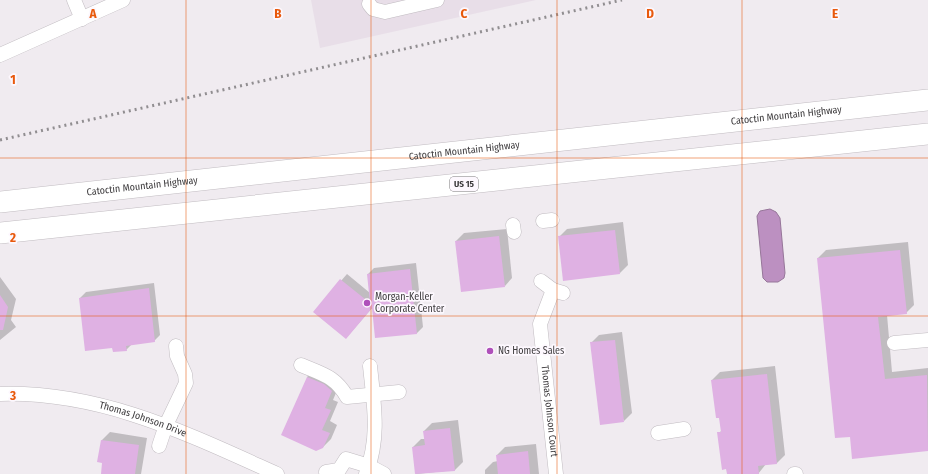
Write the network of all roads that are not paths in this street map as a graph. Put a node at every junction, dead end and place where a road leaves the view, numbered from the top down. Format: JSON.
{"nodes":[{"id":1,"x":74,"y":0,"type":"edge"},
{"id":2,"x":123,"y":0,"type":"edge"},
{"id":3,"x":437,"y":0,"type":"edge"},
{"id":4,"x":369,"y":4,"type":"dead end"},
{"id":5,"x":82,"y":19,"type":"junction"},
{"id":6,"x":0,"y":55,"type":"edge"},
{"id":7,"x":928,"y":96,"type":"edge"},
{"id":8,"x":918,"y":101,"type":"edge"},
{"id":9,"x":928,"y":134,"type":"edge"},
{"id":10,"x":69,"y":194,"type":"junction"},
{"id":11,"x":0,"y":202,"type":"edge"},
{"id":12,"x":71,"y":225,"type":"junction"},
{"id":13,"x":0,"y":233,"type":"edge"},
{"id":14,"x":541,"y":281,"type":"dead end"},
{"id":15,"x":928,"y":340,"type":"edge"},
{"id":16,"x":894,"y":343,"type":"dead end"},
{"id":17,"x":176,"y":346,"type":"dead end"},
{"id":18,"x":301,"y":365,"type":"dead end"},
{"id":19,"x":370,"y":366,"type":"dead end"},
{"id":20,"x":399,"y":392,"type":"dead end"},
{"id":21,"x":0,"y":394,"type":"edge"},
{"id":22,"x":373,"y":395,"type":"junction"},
{"id":23,"x":166,"y":425,"type":"junction"},
{"id":24,"x":684,"y":429,"type":"dead end"},
{"id":25,"x":658,"y":433,"type":"dead end"},
{"id":26,"x":159,"y":446,"type":"dead end"},
{"id":27,"x":367,"y":470,"type":"edge"},
{"id":28,"x":326,"y":472,"type":"dead end"},
{"id":29,"x":277,"y":474,"type":"edge"},
{"id":30,"x":384,"y":474,"type":"edge"},
{"id":31,"x":556,"y":474,"type":"edge"}],
"edges":[{"from":1,"to":5,"type":"street"},
{"from":2,"to":5,"type":"street"},
{"from":3,"to":4,"type":"street"},
{"from":5,"to":6,"type":"street"},
{"from":7,"to":8,"type":"highway","name":"Catoctin Mountain Highway"},
{"from":8,"to":10,"type":"highway","name":"Catoctin Mountain Highway"},
{"from":9,"to":12,"type":"highway","number":"US 15"},
{"from":10,"to":11,"type":"highway","name":"Catoctin Mountain Highway"},
{"from":10,"to":12,"type":"highway"},
{"from":12,"to":13,"type":"highway","number":"US 15"},
{"from":14,"to":31,"type":"street","name":"Thomas Johnson Court"},
{"from":15,"to":16,"type":"street"},
{"from":17,"to":23,"type":"street"},
{"from":18,"to":22,"type":"street"},
{"from":19,"to":22,"type":"street"},
{"from":20,"to":22,"type":"street"},
{"from":21,"to":23,"type":"street","name":"Thomas Johnson Drive"},
{"from":22,"to":27,"type":"street"},
{"from":23,"to":26,"type":"street"},
{"from":23,"to":29,"type":"street","name":"Thomas Johnson Drive"},
{"from":24,"to":25,"type":"street"},
{"from":27,"to":28,"type":"street"},
{"from":27,"to":30,"type":"street"}]}
